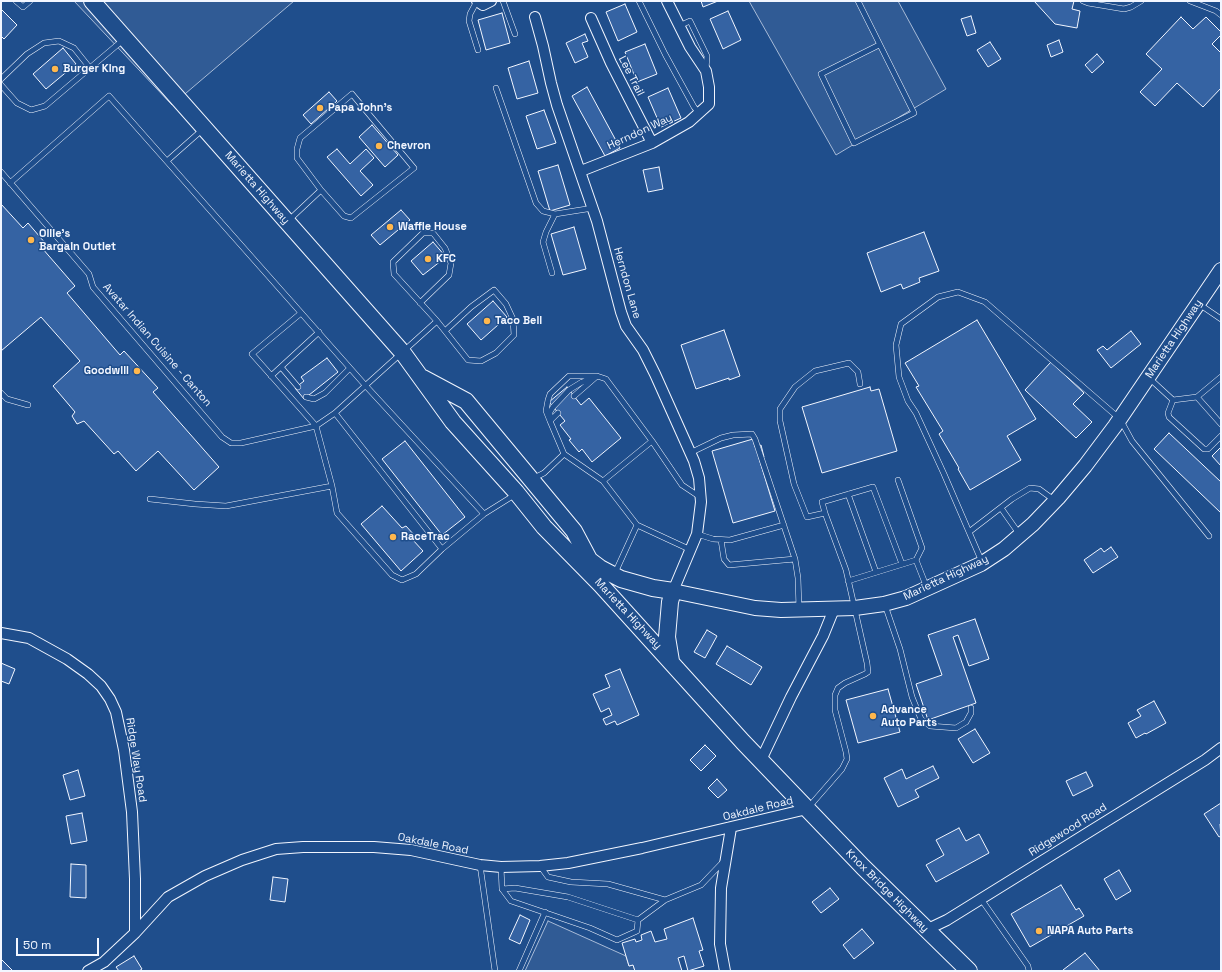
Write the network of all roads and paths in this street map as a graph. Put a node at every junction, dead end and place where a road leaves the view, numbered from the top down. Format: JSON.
{"nodes":[{"id":1,"x":16,"y":1,"type":"edge"},
{"id":2,"x":30,"y":1,"type":"edge"},
{"id":3,"x":92,"y":1,"type":"edge"},
{"id":4,"x":477,"y":1,"type":"edge"},
{"id":5,"x":491,"y":1,"type":"edge"},
{"id":6,"x":503,"y":1,"type":"edge"},
{"id":7,"x":639,"y":1,"type":"edge"},
{"id":8,"x":667,"y":1,"type":"edge"},
{"id":9,"x":858,"y":1,"type":"edge"},
{"id":10,"x":1083,"y":1,"type":"edge"},
{"id":11,"x":1141,"y":1,"type":"edge"},
{"id":12,"x":1190,"y":1,"type":"edge"},
{"id":13,"x":1221,"y":15,"type":"edge"},
{"id":14,"x":535,"y":17,"type":"dead end"},
{"id":15,"x":592,"y":18,"type":"dead end"},
{"id":16,"x":515,"y":34,"type":"dead end"},
{"id":17,"x":125,"y":38,"type":"junction"},
{"id":18,"x":879,"y":45,"type":"junction"},
{"id":19,"x":478,"y":50,"type":"dead end"},
{"id":20,"x":90,"y":68,"type":"junction"},
{"id":21,"x":1,"y":79,"type":"edge"},
{"id":22,"x":1,"y":85,"type":"edge"},
{"id":23,"x":496,"y":88,"type":"dead end"},
{"id":24,"x":699,"y":113,"type":"junction"},
{"id":25,"x":204,"y":128,"type":"junction"},
{"id":26,"x":652,"y":142,"type":"junction"},
{"id":27,"x":167,"y":161,"type":"junction"},
{"id":28,"x":581,"y":171,"type":"junction"},
{"id":29,"x":1,"y":172,"type":"edge"},
{"id":30,"x":10,"y":183,"type":"junction"},
{"id":31,"x":321,"y":190,"type":"junction"},
{"id":32,"x":593,"y":208,"type":"junction"},
{"id":33,"x":555,"y":214,"type":"junction"},
{"id":34,"x":287,"y":222,"type":"junction"},
{"id":35,"x":1221,"y":270,"type":"edge"},
{"id":36,"x":552,"y":273,"type":"dead end"},
{"id":37,"x":420,"y":303,"type":"junction"},
{"id":38,"x":1198,"y":303,"type":"junction"},
{"id":39,"x":301,"y":313,"type":"junction"},
{"id":40,"x":1221,"y":319,"type":"edge"},
{"id":41,"x":437,"y":321,"type":"junction"},
{"id":42,"x":445,"y":331,"type":"junction"},
{"id":43,"x":318,"y":332,"type":"junction"},
{"id":44,"x":403,"y":353,"type":"junction"},
{"id":45,"x":281,"y":367,"type":"junction"},
{"id":46,"x":350,"y":368,"type":"junction"},
{"id":47,"x":271,"y":376,"type":"junction"},
{"id":48,"x":420,"y":376,"type":"junction"},
{"id":49,"x":597,"y":376,"type":"junction"},
{"id":50,"x":1148,"y":377,"type":"junction"},
{"id":51,"x":1221,"y":377,"type":"edge"},
{"id":52,"x":860,"y":384,"type":"dead end"},
{"id":53,"x":365,"y":385,"type":"junction"},
{"id":54,"x":298,"y":387,"type":"dead end"},
{"id":55,"x":1,"y":393,"type":"edge"},
{"id":56,"x":574,"y":396,"type":"dead end"},
{"id":57,"x":1197,"y":396,"type":"junction"},
{"id":58,"x":306,"y":397,"type":"dead end"},
{"id":59,"x":1173,"y":400,"type":"junction"},
{"id":60,"x":28,"y":405,"type":"dead end"},
{"id":61,"x":335,"y":413,"type":"junction"},
{"id":62,"x":558,"y":413,"type":"dead end"},
{"id":63,"x":1120,"y":419,"type":"junction"},
{"id":64,"x":550,"y":421,"type":"junction"},
{"id":65,"x":1221,"y":424,"type":"edge"},
{"id":66,"x":316,"y":426,"type":"junction"},
{"id":67,"x":1221,"y":436,"type":"edge"},
{"id":68,"x":652,"y":441,"type":"junction"},
{"id":69,"x":690,"y":453,"type":"junction"},
{"id":70,"x":564,"y":454,"type":"junction"},
{"id":71,"x":531,"y":480,"type":"junction"},
{"id":72,"x":898,"y":480,"type":"dead end"},
{"id":73,"x":603,"y":481,"type":"junction"},
{"id":74,"x":332,"y":486,"type":"junction"},
{"id":75,"x":517,"y":494,"type":"junction"},
{"id":76,"x":848,"y":494,"type":"junction"},
{"id":77,"x":700,"y":497,"type":"junction"},
{"id":78,"x":150,"y":499,"type":"dead end"},
{"id":79,"x":1055,"y":500,"type":"junction"},
{"id":80,"x":1001,"y":508,"type":"junction"},
{"id":81,"x":825,"y":513,"type":"junction"},
{"id":82,"x":484,"y":514,"type":"junction"},
{"id":83,"x":637,"y":525,"type":"junction"},
{"id":84,"x":784,"y":525,"type":"junction"},
{"id":85,"x":544,"y":527,"type":"junction"},
{"id":86,"x":969,"y":532,"type":"junction"},
{"id":87,"x":697,"y":534,"type":"junction"},
{"id":88,"x":1020,"y":535,"type":"junction"},
{"id":89,"x":1210,"y":536,"type":"dead end"},
{"id":90,"x":721,"y":540,"type":"junction"},
{"id":91,"x":442,"y":549,"type":"junction"},
{"id":92,"x":691,"y":550,"type":"junction"},
{"id":93,"x":795,"y":559,"type":"junction"},
{"id":94,"x":916,"y":560,"type":"junction"},
{"id":95,"x":590,"y":561,"type":"junction"},
{"id":96,"x":982,"y":563,"type":"junction"},
{"id":97,"x":902,"y":564,"type":"junction"},
{"id":98,"x":876,"y":572,"type":"junction"},
{"id":99,"x":614,"y":575,"type":"junction"},
{"id":100,"x":848,"y":581,"type":"junction"},
{"id":101,"x":928,"y":589,"type":"junction"},
{"id":102,"x":673,"y":591,"type":"junction"},
{"id":103,"x":884,"y":604,"type":"junction"},
{"id":104,"x":855,"y":608,"type":"junction"},
{"id":105,"x":834,"y":609,"type":"junction"},
{"id":106,"x":800,"y":610,"type":"junction"},
{"id":107,"x":1,"y":633,"type":"edge"},
{"id":108,"x":671,"y":661,"type":"junction"},
{"id":109,"x":972,"y":708,"type":"dead end"},
{"id":110,"x":1221,"y":748,"type":"edge"},
{"id":111,"x":761,"y":760,"type":"junction"},
{"id":112,"x":807,"y":809,"type":"junction"},
{"id":113,"x":731,"y":828,"type":"junction"},
{"id":114,"x":725,"y":860,"type":"junction"},
{"id":115,"x":480,"y":865,"type":"junction"},
{"id":116,"x":540,"y":866,"type":"junction"},
{"id":117,"x":501,"y":867,"type":"junction"},
{"id":118,"x":502,"y":889,"type":"junction"},
{"id":119,"x":980,"y":899,"type":"junction"},
{"id":120,"x":665,"y":900,"type":"junction"},
{"id":121,"x":545,"y":912,"type":"junction"},
{"id":122,"x":638,"y":920,"type":"junction"},
{"id":123,"x":926,"y":930,"type":"junction"},
{"id":124,"x":135,"y":933,"type":"junction"},
{"id":125,"x":88,"y":971,"type":"edge"},
{"id":126,"x":495,"y":971,"type":"edge"},
{"id":127,"x":519,"y":971,"type":"edge"},
{"id":128,"x":725,"y":971,"type":"edge"},
{"id":129,"x":969,"y":971,"type":"edge"},
{"id":130,"x":1028,"y":971,"type":"edge"}],
"edges":[{"from":1,"to":2,"type":"lane"},
{"from":3,"to":17,"type":"main road","name":"Marietta Highway"},
{"from":4,"to":5,"type":"street"},
{"from":4,"to":19,"type":"lane"},
{"from":6,"to":16,"type":"lane"},
{"from":7,"to":24,"type":"lane"},
{"from":8,"to":24,"type":"street","name":"Herndon Way"},
{"from":9,"to":18,"type":"lane"},
{"from":10,"to":11,"type":"lane"},
{"from":12,"to":13,"type":"lane"},
{"from":14,"to":28,"type":"street","name":"Herndon Lane"},
{"from":15,"to":26,"type":"street","name":"Lee Trail"},
{"from":17,"to":20,"type":"lane"},
{"from":17,"to":25,"type":"main road","name":"Marietta Highway"},
{"from":18,"to":18,"type":"lane"},
{"from":20,"to":21,"type":"lane"},
{"from":20,"to":22,"type":"lane"},
{"from":23,"to":33,"type":"lane"},
{"from":24,"to":26,"type":"street","name":"Herndon Way"},
{"from":25,"to":27,"type":"lane"},
{"from":25,"to":34,"type":"main road","name":"Marietta Highway"},
{"from":26,"to":28,"type":"street","name":"Herndon Way"},
{"from":27,"to":30,"type":"lane"},
{"from":27,"to":39,"type":"lane"},
{"from":28,"to":32,"type":"street","name":"Herndon Lane"},
{"from":29,"to":30,"type":"lane","name":"Avatar Indian Cuisine - Canton"},
{"from":30,"to":66,"type":"lane","name":"Avatar Indian Cuisine - Canton"},
{"from":31,"to":31,"type":"lane"},
{"from":31,"to":34,"type":"lane"},
{"from":32,"to":33,"type":"lane"},
{"from":32,"to":69,"type":"street","name":"Herndon Lane"},
{"from":33,"to":36,"type":"lane"},
{"from":34,"to":44,"type":"main road","name":"Marietta Highway"},
{"from":35,"to":38,"type":"main road","name":"Marietta Highway"},
{"from":37,"to":37,"type":"lane"},
{"from":37,"to":41,"type":"lane"},
{"from":38,"to":40,"type":"lane"},
{"from":38,"to":50,"type":"main road","name":"Marietta Highway"},
{"from":39,"to":43,"type":"lane"},
{"from":39,"to":47,"type":"lane"},
{"from":41,"to":42,"type":"lane"},
{"from":41,"to":44,"type":"lane"},
{"from":42,"to":42,"type":"lane"},
{"from":43,"to":45,"type":"lane"},
{"from":43,"to":46,"type":"lane"},
{"from":44,"to":48,"type":"main road","name":"Marietta Highway"},
{"from":44,"to":53,"type":"lane"},
{"from":45,"to":47,"type":"lane"},
{"from":45,"to":54,"type":"lane"},
{"from":46,"to":53,"type":"lane"},
{"from":46,"to":58,"type":"lane"},
{"from":47,"to":66,"type":"lane"},
{"from":48,"to":71,"type":"main road","name":"Marietta Highway"},
{"from":48,"to":75,"type":"main road","name":"Marietta Highway"},
{"from":49,"to":56,"type":"lane"},
{"from":49,"to":64,"type":"lane"},
{"from":49,"to":64,"type":"lane"},
{"from":49,"to":68,"type":"lane"},
{"from":50,"to":59,"type":"lane"},
{"from":50,"to":63,"type":"main road","name":"Marietta Highway"},
{"from":51,"to":57,"type":"lane"},
{"from":52,"to":81,"type":"lane"},
{"from":53,"to":61,"type":"lane"},
{"from":53,"to":82,"type":"lane"},
{"from":55,"to":60,"type":"lane"},
{"from":57,"to":59,"type":"lane"},
{"from":57,"to":65,"type":"lane"},
{"from":59,"to":67,"type":"lane"},
{"from":61,"to":66,"type":"lane"},
{"from":61,"to":91,"type":"lane"},
{"from":62,"to":64,"type":"lane"},
{"from":63,"to":79,"type":"main road","name":"Marietta Highway"},
{"from":63,"to":86,"type":"lane"},
{"from":63,"to":89,"type":"lane"},
{"from":64,"to":70,"type":"lane"},
{"from":66,"to":74,"type":"lane"},
{"from":68,"to":73,"type":"lane"},
{"from":68,"to":77,"type":"lane"},
{"from":69,"to":77,"type":"street","name":"Herndon Lane"},
{"from":69,"to":84,"type":"lane"},
{"from":70,"to":71,"type":"lane"},
{"from":70,"to":73,"type":"lane"},
{"from":71,"to":95,"type":"main road","name":"Marietta Highway"},
{"from":72,"to":94,"type":"lane"},
{"from":73,"to":83,"type":"lane"},
{"from":74,"to":78,"type":"lane"},
{"from":74,"to":91,"type":"lane"},
{"from":75,"to":82,"type":"lane"},
{"from":75,"to":85,"type":"main road","name":"Marietta Highway"},
{"from":76,"to":81,"type":"lane"},
{"from":76,"to":97,"type":"lane"},
{"from":76,"to":98,"type":"lane"},
{"from":77,"to":87,"type":"street","name":"Herndon Lane"},
{"from":79,"to":80,"type":"lane"},
{"from":79,"to":88,"type":"main road","name":"Marietta Highway"},
{"from":80,"to":86,"type":"lane"},
{"from":80,"to":88,"type":"lane"},
{"from":81,"to":100,"type":"lane"},
{"from":82,"to":91,"type":"lane"},
{"from":83,"to":92,"type":"lane"},
{"from":83,"to":99,"type":"lane"},
{"from":84,"to":90,"type":"lane"},
{"from":84,"to":93,"type":"lane"},
{"from":85,"to":95,"type":"main road","name":"Marietta Highway"},
{"from":85,"to":108,"type":"main road","name":"Marietta Highway"},
{"from":86,"to":96,"type":"lane"},
{"from":87,"to":90,"type":"lane"},
{"from":87,"to":92,"type":"street","name":"Herndon Lane"},
{"from":88,"to":96,"type":"main road","name":"Marietta Highway"},
{"from":90,"to":93,"type":"lane"},
{"from":92,"to":102,"type":"street","name":"Herndon Lane"},
{"from":93,"to":106,"type":"lane"},
{"from":94,"to":97,"type":"lane"},
{"from":94,"to":101,"type":"lane"},
{"from":95,"to":99,"type":"main road","name":"Marietta Highway"},
{"from":96,"to":101,"type":"main road","name":"Marietta Highway"},
{"from":97,"to":98,"type":"lane"},
{"from":98,"to":100,"type":"lane"},
{"from":99,"to":102,"type":"main road","name":"Marietta Highway"},
{"from":100,"to":104,"type":"lane"},
{"from":101,"to":103,"type":"main road","name":"Marietta Highway"},
{"from":102,"to":106,"type":"main road","name":"Marietta Highway"},
{"from":102,"to":108,"type":"main road"},
{"from":103,"to":104,"type":"main road","name":"Marietta Highway"},
{"from":103,"to":109,"type":"lane"},
{"from":104,"to":105,"type":"main road","name":"Marietta Highway"},
{"from":104,"to":112,"type":"lane"},
{"from":105,"to":106,"type":"main road","name":"Marietta Highway"},
{"from":105,"to":111,"type":"street"},
{"from":107,"to":124,"type":"street","name":"Ridge Way Road"},
{"from":108,"to":111,"type":"main road","name":"Marietta Highway"},
{"from":110,"to":119,"type":"street","name":"Ridgewood Road"},
{"from":111,"to":112,"type":"main road","name":"Marietta Highway"},
{"from":112,"to":113,"type":"street","name":"Oakdale Road"},
{"from":112,"to":123,"type":"main road","name":"Knox Bridge Highway"},
{"from":113,"to":114,"type":"street"},
{"from":113,"to":116,"type":"street","name":"Oakdale Road"},
{"from":114,"to":120,"type":"lane"},
{"from":114,"to":128,"type":"street"},
{"from":115,"to":117,"type":"street","name":"Oakdale Road"},
{"from":115,"to":124,"type":"street","name":"Oakdale Road"},
{"from":115,"to":126,"type":"lane"},
{"from":116,"to":117,"type":"street","name":"Oakdale Road"},
{"from":116,"to":120,"type":"lane"},
{"from":117,"to":118,"type":"lane"},
{"from":118,"to":121,"type":"lane"},
{"from":118,"to":122,"type":"lane"},
{"from":119,"to":123,"type":"street","name":"Ridgewood Road"},
{"from":119,"to":130,"type":"lane"},
{"from":120,"to":122,"type":"lane"},
{"from":121,"to":122,"type":"lane"},
{"from":121,"to":127,"type":"lane"},
{"from":123,"to":129,"type":"main road","name":"Knox Bridge Highway"},
{"from":124,"to":125,"type":"street","name":"Oakdale Road"}]}
